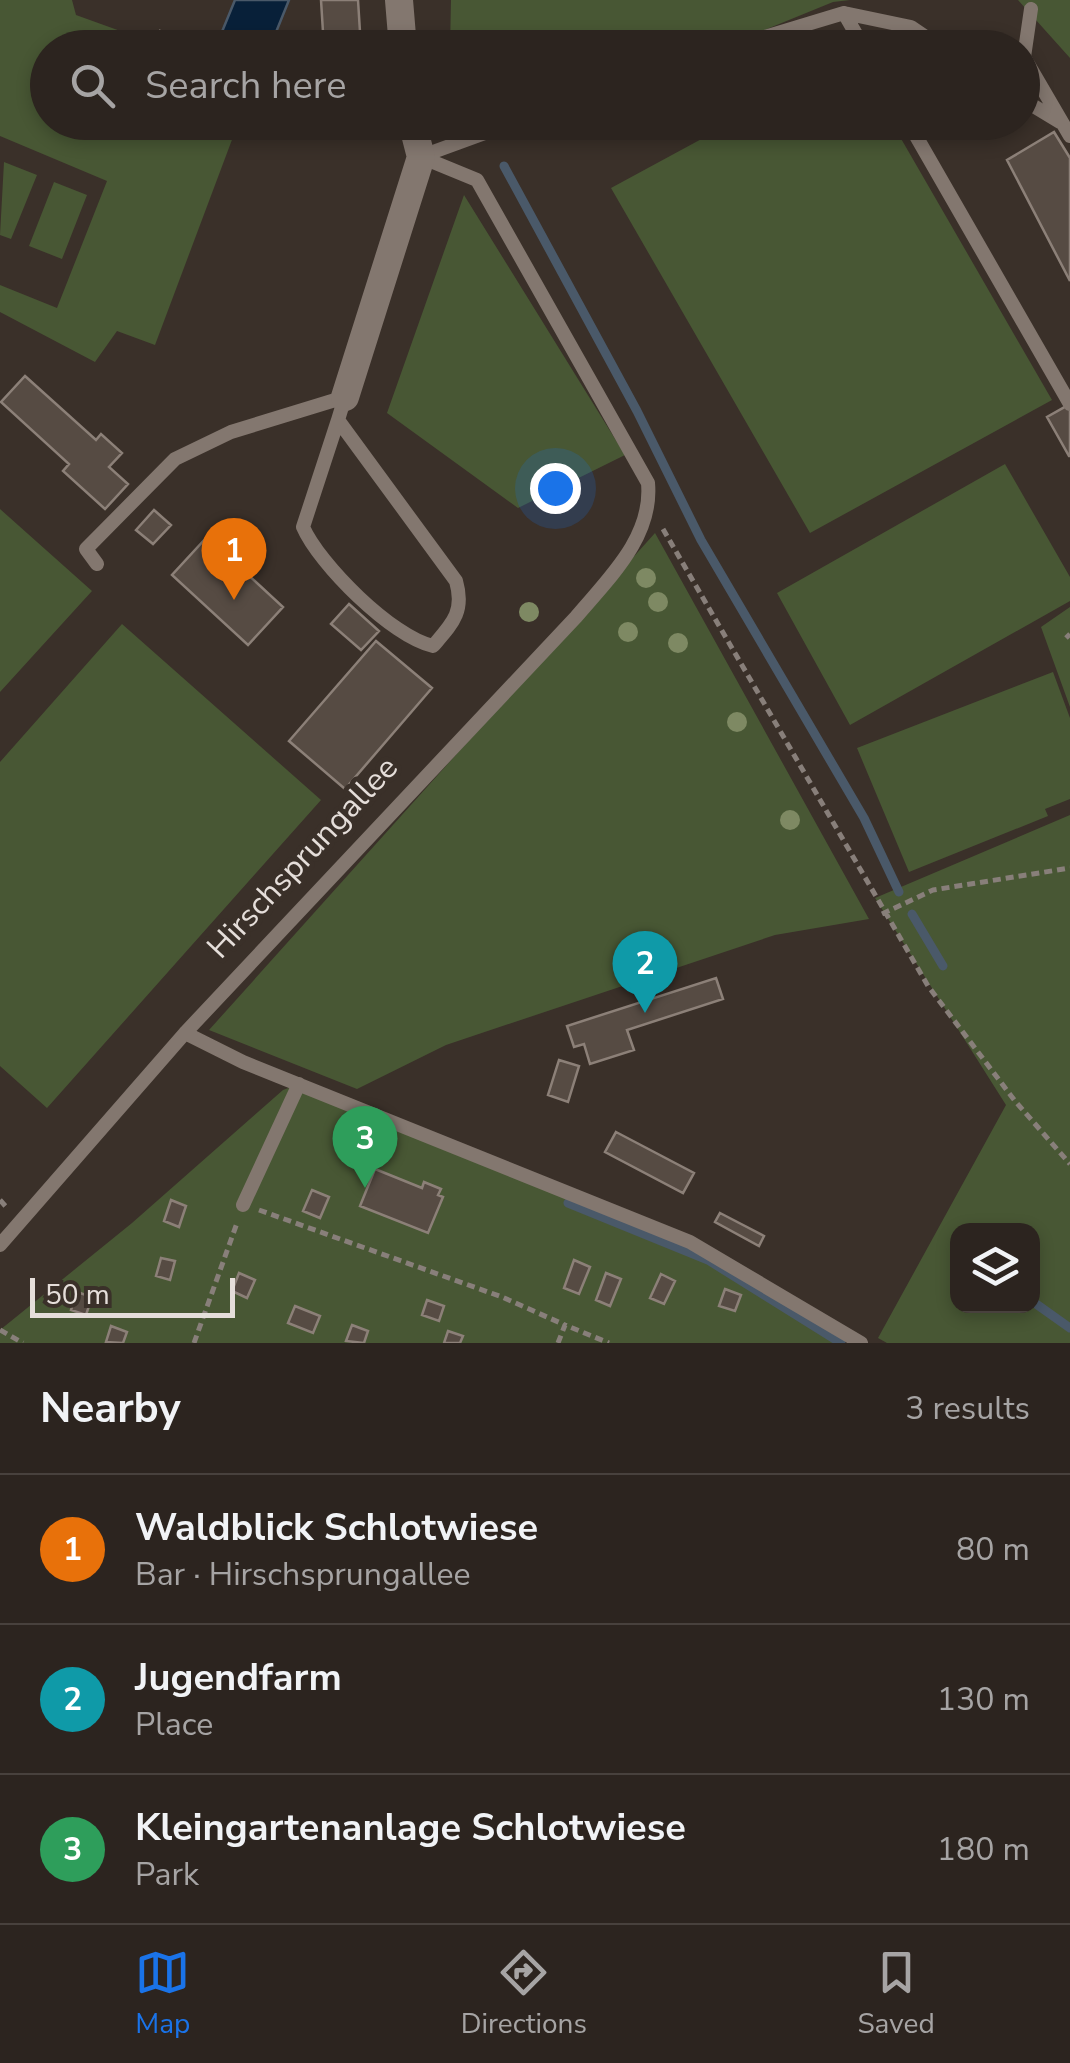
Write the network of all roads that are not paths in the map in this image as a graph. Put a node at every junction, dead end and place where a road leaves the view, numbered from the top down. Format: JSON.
{"nodes":[{"id":1,"x":399,"y":0,"type":"edge"},
{"id":2,"x":1031,"y":8,"type":"dead end"},
{"id":3,"x":844,"y":13,"type":"junction"},
{"id":4,"x":402,"y":30,"type":"edge"},
{"id":5,"x":788,"y":30,"type":"edge"},
{"id":6,"x":854,"y":30,"type":"edge"},
{"id":7,"x":917,"y":30,"type":"edge"},
{"id":8,"x":1028,"y":30,"type":"edge"},
{"id":9,"x":1040,"y":84,"type":"edge"},
{"id":10,"x":1040,"y":111,"type":"edge"},
{"id":11,"x":1067,"y":130,"type":"edge"},
{"id":12,"x":417,"y":140,"type":"edge"},
{"id":13,"x":464,"y":140,"type":"edge"},
{"id":14,"x":918,"y":140,"type":"edge"},
{"id":15,"x":421,"y":156,"type":"junction"},
{"id":16,"x":1070,"y":404,"type":"edge"},
{"id":17,"x":341,"y":408,"type":"junction"},
{"id":18,"x":97,"y":564,"type":"dead end"},
{"id":19,"x":185,"y":1033,"type":"junction"},
{"id":20,"x":299,"y":1084,"type":"junction"},
{"id":21,"x":244,"y":1204,"type":"road end"},
{"id":22,"x":0,"y":1245,"type":"edge"},
{"id":23,"x":860,"y":1343,"type":"edge"}],
"edges":[{"from":1,"to":4,"type":"street"},
{"from":2,"to":8,"type":"lane"},
{"from":3,"to":5,"type":"lane"},
{"from":3,"to":6,"type":"lane"},
{"from":3,"to":7,"type":"lane"},
{"from":9,"to":11,"type":"lane"},
{"from":10,"to":11,"type":"lane"},
{"from":12,"to":15,"type":"street"},
{"from":13,"to":15,"type":"lane"},
{"from":14,"to":16,"type":"lane"},
{"from":15,"to":17,"type":"street"},
{"from":15,"to":19,"type":"lane","name":"Hirschsprungallee"},
{"from":17,"to":17,"type":"lane"},
{"from":17,"to":18,"type":"lane"},
{"from":19,"to":20,"type":"lane"},
{"from":19,"to":22,"type":"lane","name":"Hirschsprungallee"},
{"from":20,"to":21,"type":"lane"},
{"from":20,"to":23,"type":"lane"}]}
